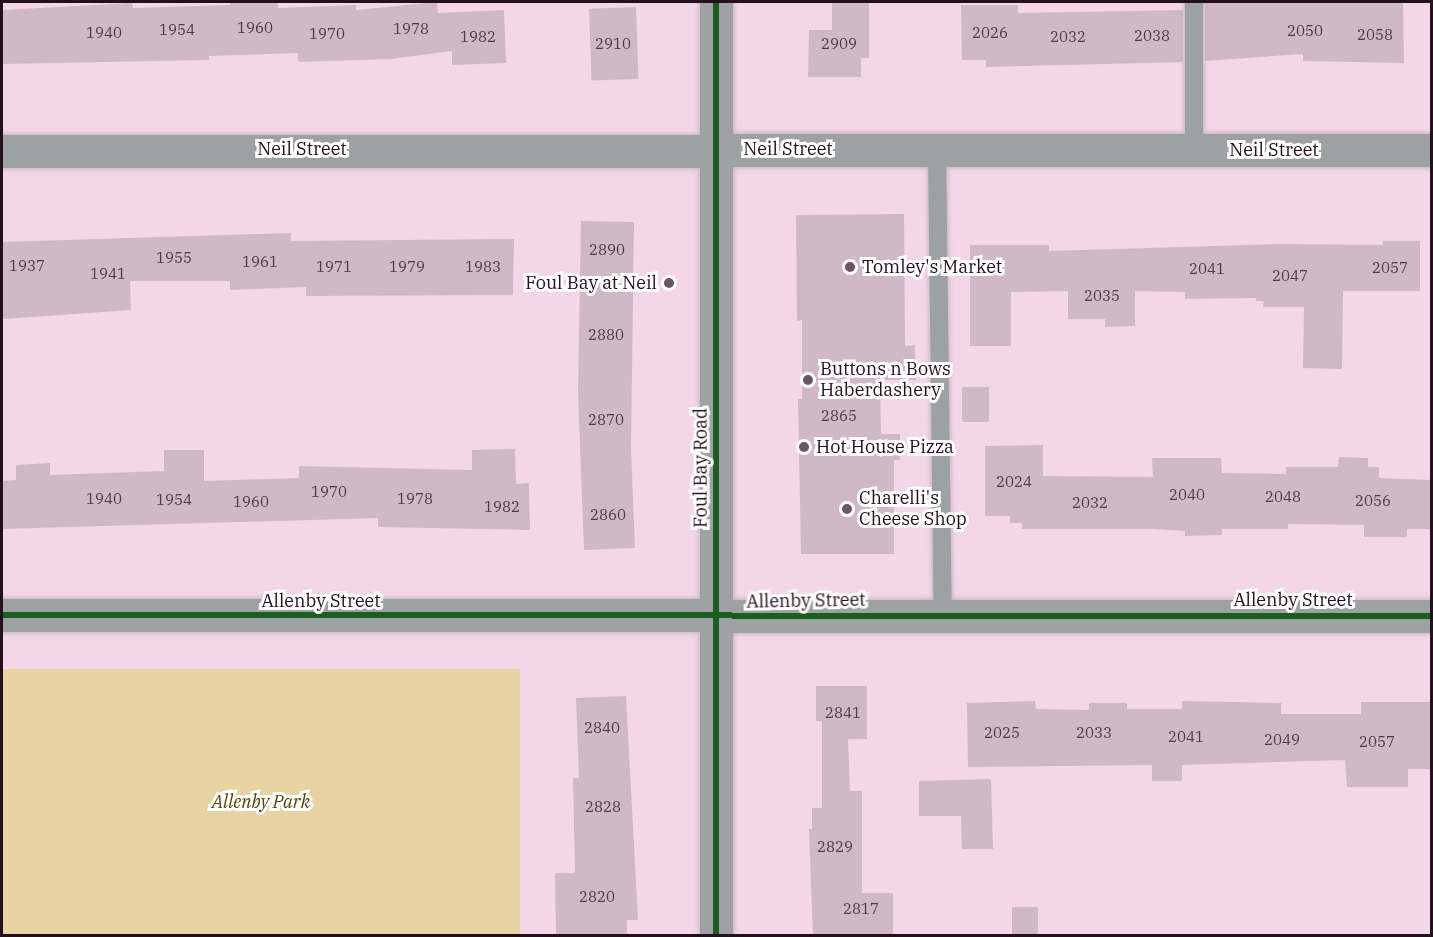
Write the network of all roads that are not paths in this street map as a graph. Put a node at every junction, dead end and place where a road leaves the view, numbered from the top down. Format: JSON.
{"nodes":[{"id":1,"x":716,"y":2,"type":"edge"},
{"id":2,"x":1194,"y":2,"type":"edge"},
{"id":3,"x":716,"y":149,"type":"junction"},
{"id":4,"x":937,"y":149,"type":"junction"},
{"id":5,"x":1194,"y":150,"type":"junction"},
{"id":6,"x":1431,"y":150,"type":"edge"},
{"id":7,"x":2,"y":151,"type":"edge"},
{"id":8,"x":943,"y":613,"type":"junction"},
{"id":9,"x":2,"y":615,"type":"edge"},
{"id":10,"x":1431,"y":616,"type":"edge"},
{"id":11,"x":716,"y":618,"type":"junction"},
{"id":12,"x":716,"y":936,"type":"edge"}],
"edges":[{"from":1,"to":3,"type":"main road","name":"Foul Bay Road"},
{"from":2,"to":5,"type":"lane"},
{"from":3,"to":4,"type":"street","name":"Neil Street"},
{"from":3,"to":7,"type":"street","name":"Neil Street"},
{"from":3,"to":11,"type":"main road","name":"Foul Bay Road"},
{"from":4,"to":5,"type":"street","name":"Neil Street"},
{"from":4,"to":8,"type":"lane"},
{"from":5,"to":6,"type":"street","name":"Neil Street"},
{"from":8,"to":10,"type":"street","name":"Allenby Street"},
{"from":8,"to":11,"type":"street","name":"Allenby Street"},
{"from":9,"to":11,"type":"street","name":"Allenby Street"},
{"from":11,"to":12,"type":"main road","name":"Foul Bay Road"}]}
